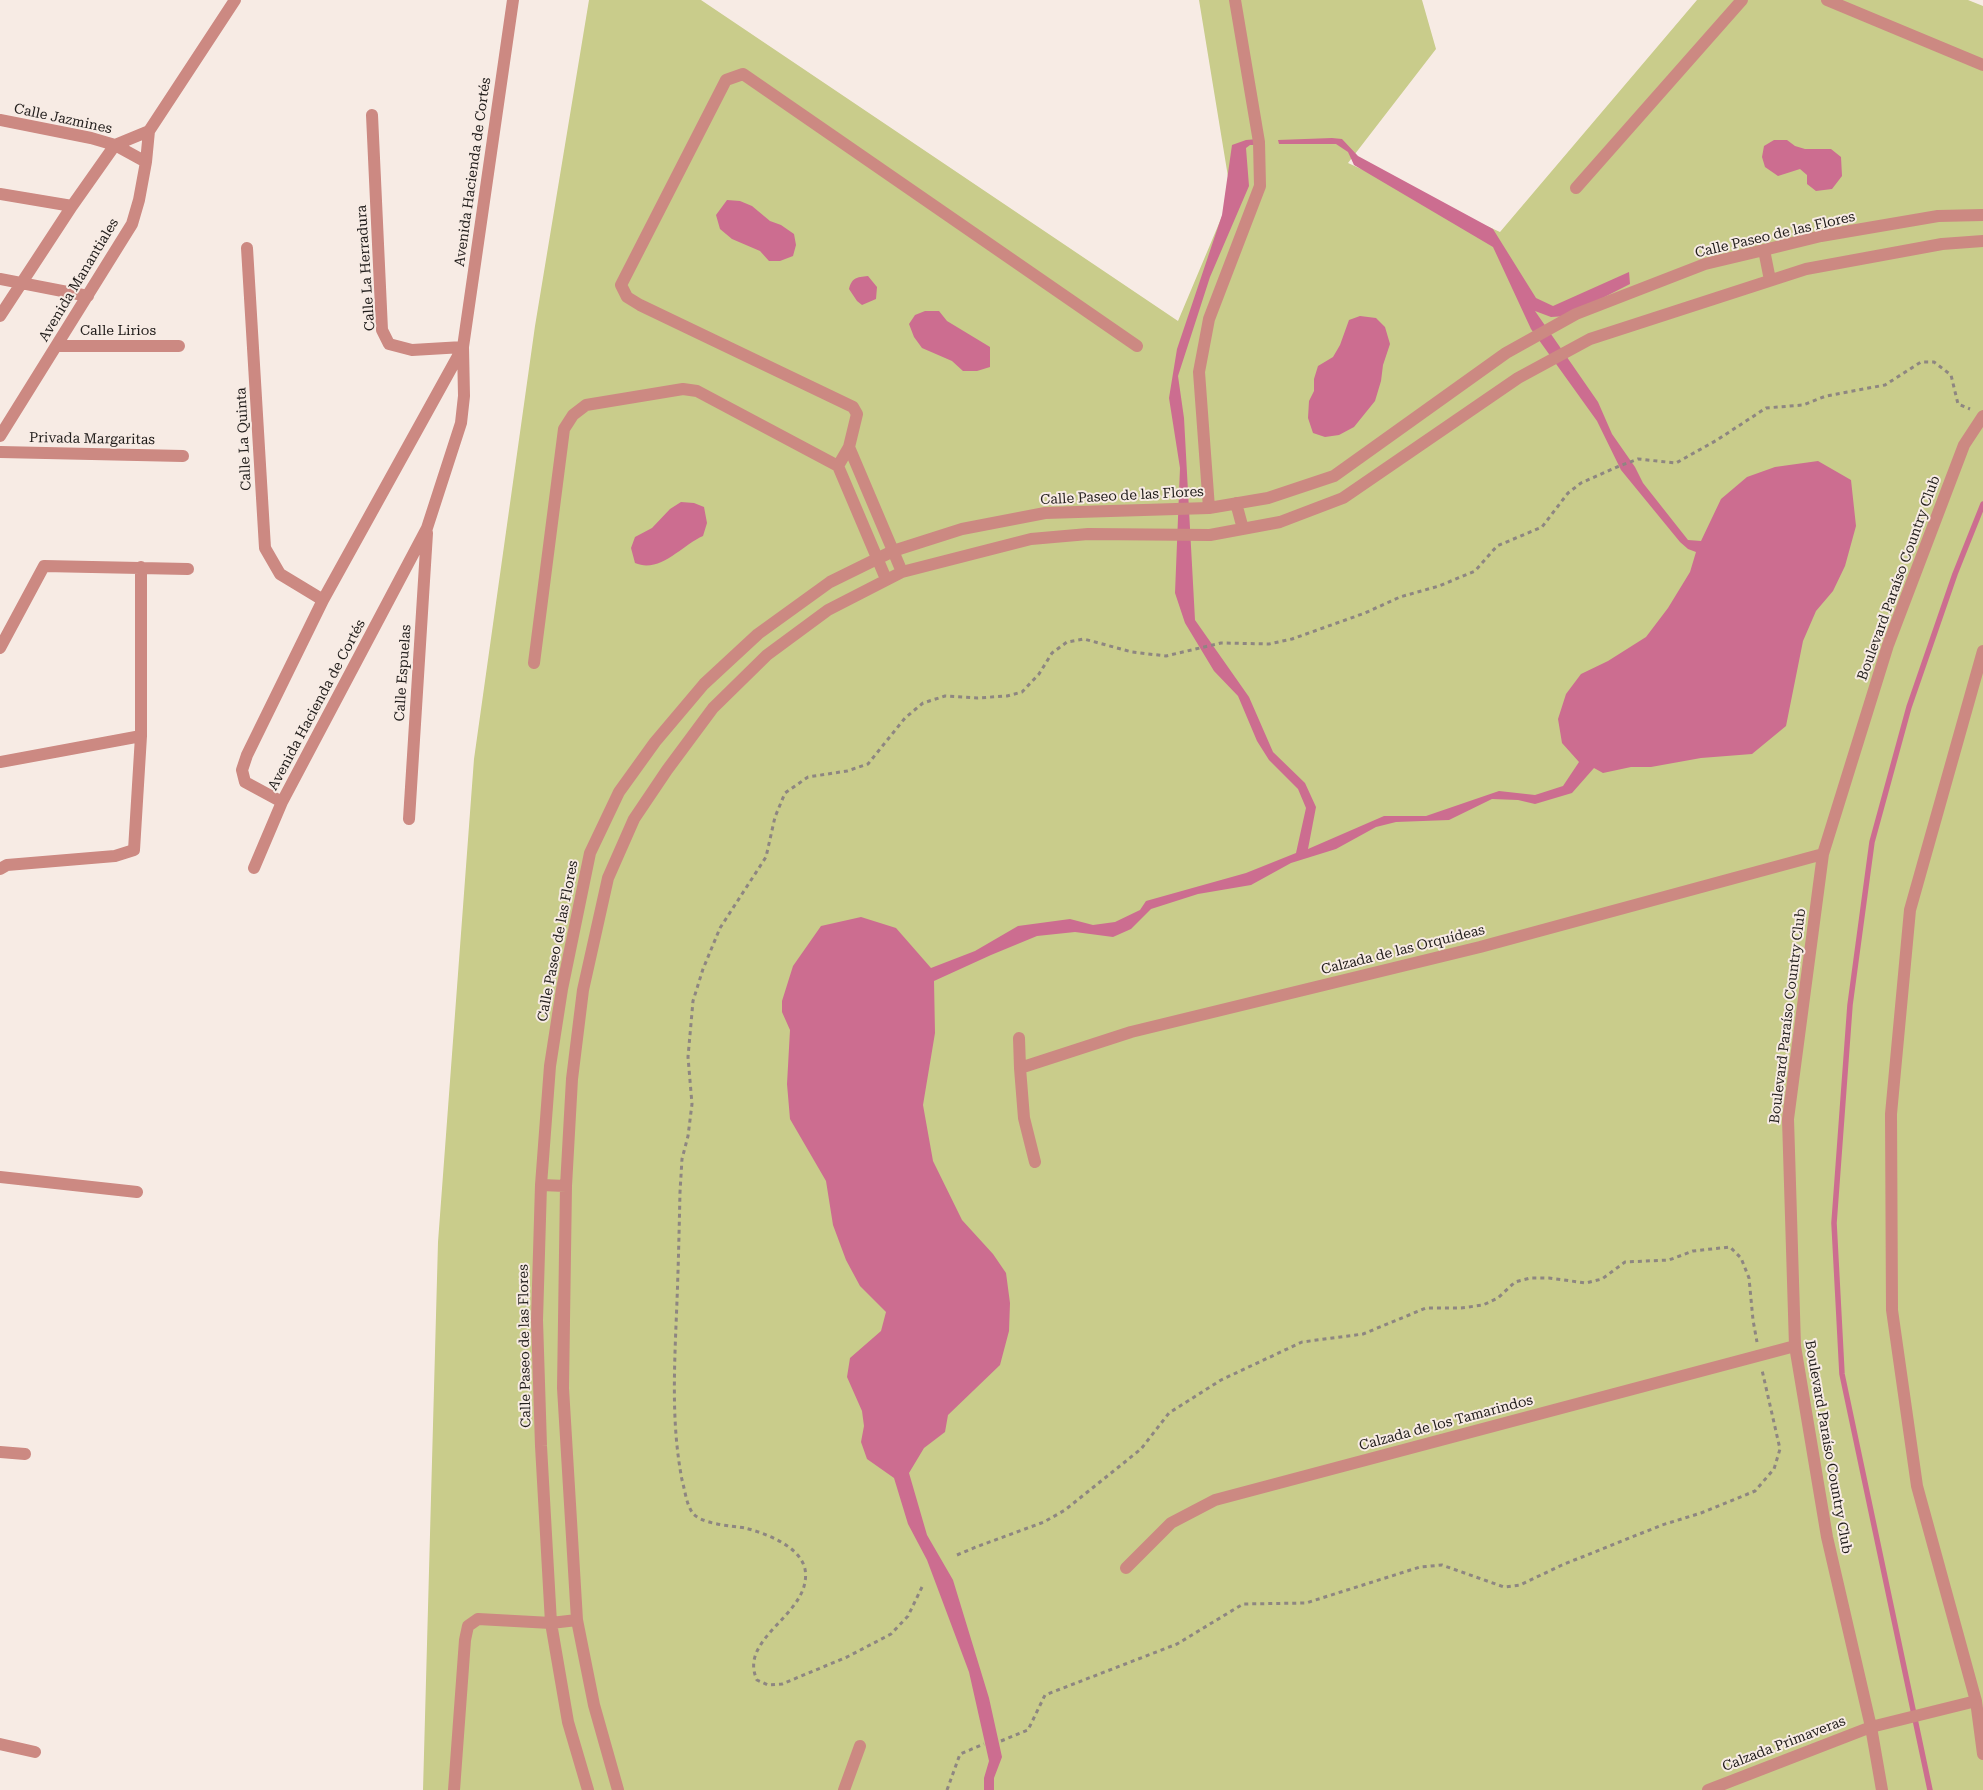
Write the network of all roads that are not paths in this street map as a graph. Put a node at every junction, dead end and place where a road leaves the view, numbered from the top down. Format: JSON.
{"nodes":[{"id":1,"x":235,"y":0,"type":"edge"},
{"id":2,"x":513,"y":0,"type":"edge"},
{"id":3,"x":1235,"y":0,"type":"edge"},
{"id":4,"x":1742,"y":0,"type":"edge"},
{"id":5,"x":1827,"y":0,"type":"edge"},
{"id":6,"x":1983,"y":66,"type":"edge"},
{"id":7,"x":372,"y":115,"type":"dead end"},
{"id":8,"x":0,"y":120,"type":"edge"},
{"id":9,"x":149,"y":131,"type":"junction"},
{"id":10,"x":115,"y":145,"type":"junction"},
{"id":11,"x":146,"y":162,"type":"junction"},
{"id":12,"x":1576,"y":188,"type":"dead end"},
{"id":13,"x":0,"y":194,"type":"edge"},
{"id":14,"x":72,"y":206,"type":"junction"},
{"id":15,"x":1983,"y":214,"type":"edge"},
{"id":16,"x":1983,"y":241,"type":"edge"},
{"id":17,"x":247,"y":248,"type":"dead end"},
{"id":18,"x":1764,"y":250,"type":"junction"},
{"id":19,"x":0,"y":279,"type":"edge"},
{"id":20,"x":1770,"y":280,"type":"junction"},
{"id":21,"x":21,"y":283,"type":"junction"},
{"id":22,"x":88,"y":296,"type":"junction"},
{"id":23,"x":0,"y":316,"type":"edge"},
{"id":24,"x":57,"y":346,"type":"junction"},
{"id":25,"x":179,"y":346,"type":"dead end"},
{"id":26,"x":1137,"y":346,"type":"dead end"},
{"id":27,"x":463,"y":347,"type":"junction"},
{"id":28,"x":1979,"y":413,"type":"edge"},
{"id":29,"x":0,"y":436,"type":"edge"},
{"id":30,"x":849,"y":447,"type":"junction"},
{"id":31,"x":0,"y":452,"type":"edge"},
{"id":32,"x":183,"y":456,"type":"dead end"},
{"id":33,"x":838,"y":466,"type":"junction"},
{"id":34,"x":1236,"y":503,"type":"junction"},
{"id":35,"x":1209,"y":508,"type":"junction"},
{"id":36,"x":427,"y":528,"type":"junction"},
{"id":37,"x":1243,"y":529,"type":"junction"},
{"id":38,"x":893,"y":551,"type":"junction"},
{"id":39,"x":877,"y":558,"type":"junction"},
{"id":40,"x":142,"y":567,"type":"junction"},
{"id":41,"x":188,"y":569,"type":"dead end"},
{"id":42,"x":902,"y":572,"type":"junction"},
{"id":43,"x":886,"y":579,"type":"junction"},
{"id":44,"x":323,"y":600,"type":"junction"},
{"id":45,"x":0,"y":648,"type":"edge"},
{"id":46,"x":1983,"y":651,"type":"edge"},
{"id":47,"x":534,"y":663,"type":"dead end"},
{"id":48,"x":140,"y":736,"type":"junction"},
{"id":49,"x":0,"y":762,"type":"edge"},
{"id":50,"x":282,"y":802,"type":"junction"},
{"id":51,"x":409,"y":819,"type":"dead end"},
{"id":52,"x":1823,"y":854,"type":"junction"},
{"id":53,"x":254,"y":868,"type":"dead end"},
{"id":54,"x":0,"y":869,"type":"edge"},
{"id":55,"x":1019,"y":1038,"type":"dead end"},
{"id":56,"x":1020,"y":1068,"type":"junction"},
{"id":57,"x":1035,"y":1162,"type":"dead end"},
{"id":58,"x":0,"y":1177,"type":"edge"},
{"id":59,"x":541,"y":1185,"type":"junction"},
{"id":60,"x":566,"y":1186,"type":"junction"},
{"id":61,"x":137,"y":1192,"type":"dead end"},
{"id":62,"x":1794,"y":1346,"type":"junction"},
{"id":63,"x":0,"y":1452,"type":"edge"},
{"id":64,"x":25,"y":1454,"type":"dead end"},
{"id":65,"x":1126,"y":1568,"type":"dead end"},
{"id":66,"x":577,"y":1620,"type":"junction"},
{"id":67,"x":551,"y":1623,"type":"junction"},
{"id":68,"x":1976,"y":1701,"type":"junction"},
{"id":69,"x":1871,"y":1727,"type":"junction"},
{"id":70,"x":0,"y":1744,"type":"edge"},
{"id":71,"x":860,"y":1746,"type":"dead end"},
{"id":72,"x":35,"y":1752,"type":"dead end"},
{"id":73,"x":1983,"y":1754,"type":"edge"},
{"id":74,"x":454,"y":1790,"type":"edge"},
{"id":75,"x":588,"y":1790,"type":"edge"},
{"id":76,"x":618,"y":1790,"type":"edge"},
{"id":77,"x":844,"y":1790,"type":"edge"},
{"id":78,"x":1708,"y":1790,"type":"edge"},
{"id":79,"x":1882,"y":1790,"type":"edge"}],
"edges":[{"from":1,"to":9,"type":"street"},
{"from":2,"to":27,"type":"street","name":"Avenida Hacienda de Cortés"},
{"from":3,"to":35,"type":"street"},
{"from":4,"to":12,"type":"street"},
{"from":5,"to":6,"type":"street"},
{"from":7,"to":27,"type":"street","name":"Calle La Herradura"},
{"from":8,"to":10,"type":"street","name":"Calle Jazmines"},
{"from":9,"to":10,"type":"street"},
{"from":9,"to":11,"type":"street","name":"Avenida Manantiales"},
{"from":10,"to":11,"type":"street","name":"Calle Jazmines"},
{"from":10,"to":14,"type":"street"},
{"from":11,"to":22,"type":"street","name":"Avenida Manantiales"},
{"from":13,"to":14,"type":"street"},
{"from":14,"to":21,"type":"street"},
{"from":15,"to":18,"type":"street","name":"Calle Paseo de las Flores"},
{"from":16,"to":20,"type":"street"},
{"from":17,"to":44,"type":"street","name":"Calle La Quinta"},
{"from":18,"to":20,"type":"street"},
{"from":18,"to":34,"type":"street","name":"Calle Paseo de las Flores"},
{"from":19,"to":21,"type":"street"},
{"from":20,"to":37,"type":"street"},
{"from":21,"to":22,"type":"street"},
{"from":21,"to":23,"type":"street"},
{"from":22,"to":24,"type":"street","name":"Avenida Manantiales"},
{"from":24,"to":25,"type":"street","name":"Calle Lirios"},
{"from":24,"to":29,"type":"street","name":"Avenida Manantiales"},
{"from":26,"to":30,"type":"street"},
{"from":27,"to":36,"type":"street","name":"Avenida Hacienda de Cortés"},
{"from":27,"to":44,"type":"street","name":"Avenida Hacienda de Cortés"},
{"from":28,"to":52,"type":"street","name":"Boulevard Paraíso Country Club"},
{"from":30,"to":33,"type":"street"},
{"from":30,"to":38,"type":"street"},
{"from":31,"to":32,"type":"street","name":"Privada Margaritas"},
{"from":33,"to":39,"type":"street"},
{"from":33,"to":47,"type":"street"},
{"from":34,"to":35,"type":"street","name":"Calle Paseo de las Flores"},
{"from":34,"to":37,"type":"street"},
{"from":35,"to":38,"type":"street","name":"Calle Paseo de las Flores"},
{"from":36,"to":50,"type":"street","name":"Avenida Hacienda de Cortés"},
{"from":36,"to":51,"type":"street","name":"Calle Espuelas"},
{"from":37,"to":42,"type":"street"},
{"from":38,"to":39,"type":"street","name":"Calle Paseo de las Flores"},
{"from":38,"to":42,"type":"street"},
{"from":39,"to":43,"type":"street"},
{"from":39,"to":59,"type":"street","name":"Calle Paseo de las Flores"},
{"from":40,"to":41,"type":"street"},
{"from":40,"to":45,"type":"street"},
{"from":40,"to":48,"type":"street"},
{"from":42,"to":43,"type":"street"},
{"from":43,"to":60,"type":"street"},
{"from":44,"to":50,"type":"street","name":"Avenida Hacienda de Cortés"},
{"from":46,"to":68,"type":"street"},
{"from":48,"to":49,"type":"street"},
{"from":48,"to":54,"type":"street"},
{"from":50,"to":53,"type":"street"},
{"from":52,"to":56,"type":"street","name":"Calzada de las Orquídeas"},
{"from":52,"to":62,"type":"street","name":"Boulevard Paraíso Country Club"},
{"from":55,"to":56,"type":"street"},
{"from":56,"to":57,"type":"street"},
{"from":58,"to":61,"type":"street"},
{"from":59,"to":60,"type":"street"},
{"from":59,"to":67,"type":"street","name":"Calle Paseo de las Flores"},
{"from":60,"to":66,"type":"street"},
{"from":62,"to":65,"type":"street","name":"Calzada de los Tamarindos"},
{"from":62,"to":69,"type":"street","name":"Boulevard Paraíso Country Club"},
{"from":63,"to":64,"type":"street"},
{"from":66,"to":67,"type":"street"},
{"from":66,"to":76,"type":"street"},
{"from":67,"to":74,"type":"street"},
{"from":67,"to":75,"type":"street","name":"Calle Paseo de las Flores"},
{"from":68,"to":69,"type":"street","name":"Calzada Primaveras"},
{"from":68,"to":73,"type":"street"},
{"from":69,"to":78,"type":"street","name":"Calzada Primaveras"},
{"from":69,"to":79,"type":"street","name":"Boulevard Paraíso Country Club"},
{"from":70,"to":72,"type":"street"},
{"from":71,"to":77,"type":"street"}]}
